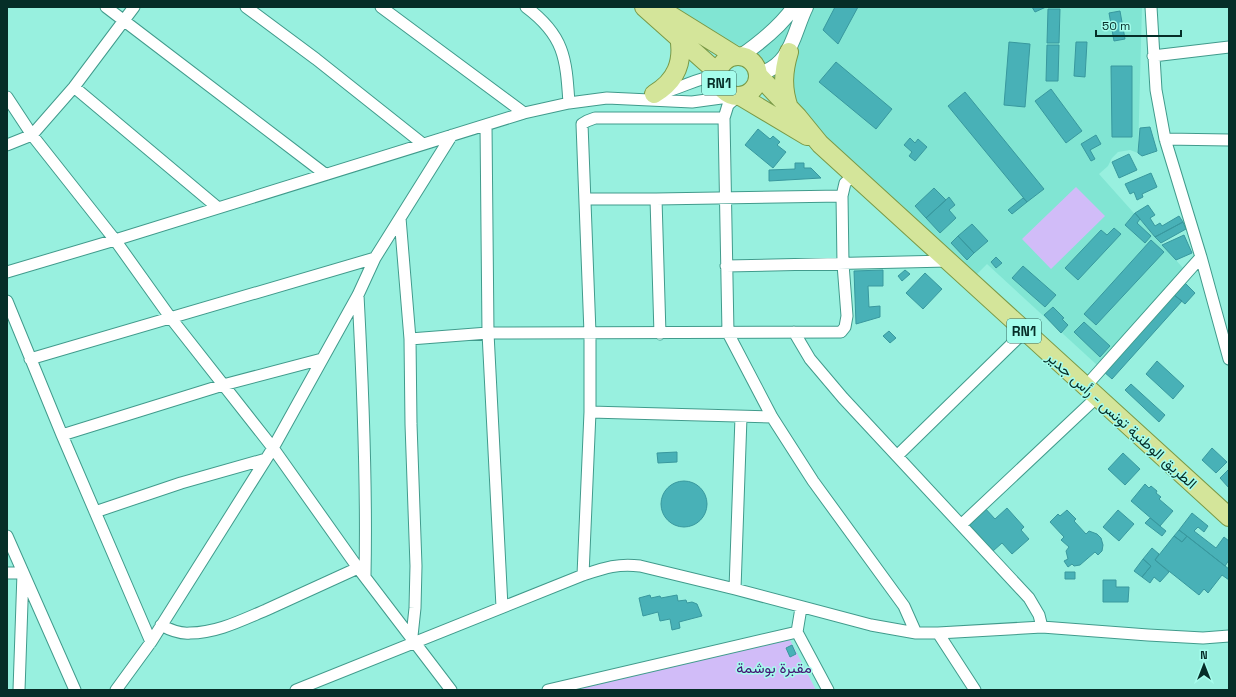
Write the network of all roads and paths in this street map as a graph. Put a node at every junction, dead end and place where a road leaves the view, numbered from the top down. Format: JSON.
{"nodes":[{"id":1,"x":106,"y":7,"type":"edge"},
{"id":2,"x":134,"y":7,"type":"edge"},
{"id":3,"x":246,"y":7,"type":"edge"},
{"id":4,"x":381,"y":7,"type":"edge"},
{"id":5,"x":526,"y":7,"type":"edge"},
{"id":6,"x":644,"y":7,"type":"edge"},
{"id":7,"x":656,"y":7,"type":"edge"},
{"id":8,"x":794,"y":7,"type":"edge"},
{"id":9,"x":806,"y":7,"type":"edge"},
{"id":10,"x":1151,"y":7,"type":"edge"},
{"id":11,"x":124,"y":21,"type":"junction"},
{"id":12,"x":679,"y":36,"type":"junction"},
{"id":13,"x":1229,"y":47,"type":"edge"},
{"id":14,"x":789,"y":52,"type":"junction"},
{"id":15,"x":738,"y":56,"type":"junction"},
{"id":16,"x":1154,"y":56,"type":"junction"},
{"id":17,"x":718,"y":74,"type":"junction"},
{"id":18,"x":758,"y":75,"type":"junction"},
{"id":19,"x":74,"y":87,"type":"junction"},
{"id":20,"x":654,"y":94,"type":"junction"},
{"id":21,"x":738,"y":96,"type":"junction"},
{"id":22,"x":7,"y":97,"type":"edge"},
{"id":23,"x":626,"y":98,"type":"junction"},
{"id":24,"x":569,"y":103,"type":"junction"},
{"id":25,"x":789,"y":108,"type":"junction"},
{"id":26,"x":524,"y":113,"type":"junction"},
{"id":27,"x":724,"y":118,"type":"junction"},
{"id":28,"x":486,"y":125,"type":"junction"},
{"id":29,"x":32,"y":135,"type":"junction"},
{"id":30,"x":452,"y":135,"type":"junction"},
{"id":31,"x":1165,"y":139,"type":"junction"},
{"id":32,"x":1229,"y":140,"type":"edge"},
{"id":33,"x":423,"y":144,"type":"junction"},
{"id":34,"x":820,"y":144,"type":"junction"},
{"id":35,"x":7,"y":145,"type":"edge"},
{"id":36,"x":325,"y":174,"type":"junction"},
{"id":37,"x":854,"y":175,"type":"junction"},
{"id":38,"x":842,"y":196,"type":"junction"},
{"id":39,"x":586,"y":198,"type":"junction"},
{"id":40,"x":725,"y":198,"type":"junction"},
{"id":41,"x":656,"y":200,"type":"junction"},
{"id":42,"x":217,"y":207,"type":"junction"},
{"id":43,"x":400,"y":218,"type":"junction"},
{"id":44,"x":115,"y":240,"type":"junction"},
{"id":45,"x":1201,"y":257,"type":"junction"},
{"id":46,"x":375,"y":258,"type":"junction"},
{"id":47,"x":948,"y":261,"type":"junction"},
{"id":48,"x":843,"y":264,"type":"junction"},
{"id":49,"x":726,"y":266,"type":"junction"},
{"id":50,"x":7,"y":272,"type":"edge"},
{"id":51,"x":358,"y":295,"type":"junction"},
{"id":52,"x":7,"y":301,"type":"edge"},
{"id":53,"x":170,"y":317,"type":"junction"},
{"id":54,"x":794,"y":332,"type":"junction"},
{"id":55,"x":1024,"y":332,"type":"junction"},
{"id":56,"x":488,"y":333,"type":"junction"},
{"id":57,"x":590,"y":333,"type":"junction"},
{"id":58,"x":728,"y":333,"type":"junction"},
{"id":59,"x":660,"y":334,"type":"junction"},
{"id":60,"x":410,"y":339,"type":"junction"},
{"id":61,"x":322,"y":359,"type":"junction"},
{"id":62,"x":1229,"y":359,"type":"edge"},
{"id":63,"x":30,"y":360,"type":"junction"},
{"id":64,"x":223,"y":385,"type":"junction"},
{"id":65,"x":1091,"y":392,"type":"junction"},
{"id":66,"x":590,"y":412,"type":"junction"},
{"id":67,"x":741,"y":417,"type":"junction"},
{"id":68,"x":772,"y":417,"type":"junction"},
{"id":69,"x":62,"y":435,"type":"junction"},
{"id":70,"x":273,"y":448,"type":"junction"},
{"id":71,"x":898,"y":456,"type":"junction"},
{"id":72,"x":266,"y":459,"type":"junction"},
{"id":73,"x":95,"y":512,"type":"junction"},
{"id":74,"x":1229,"y":517,"type":"edge"},
{"id":75,"x":962,"y":524,"type":"junction"},
{"id":76,"x":7,"y":536,"type":"edge"},
{"id":77,"x":361,"y":571,"type":"junction"},
{"id":78,"x":7,"y":573,"type":"edge"},
{"id":79,"x":23,"y":573,"type":"junction"},
{"id":80,"x":583,"y":575,"type":"junction"},
{"id":81,"x":735,"y":589,"type":"junction"},
{"id":82,"x":502,"y":607,"type":"junction"},
{"id":83,"x":801,"y":608,"type":"junction"},
{"id":84,"x":161,"y":626,"type":"junction"},
{"id":85,"x":1042,"y":627,"type":"junction"},
{"id":86,"x":797,"y":632,"type":"junction"},
{"id":87,"x":916,"y":633,"type":"junction"},
{"id":88,"x":938,"y":633,"type":"junction"},
{"id":89,"x":1229,"y":636,"type":"edge"},
{"id":90,"x":414,"y":639,"type":"junction"},
{"id":91,"x":151,"y":642,"type":"junction"},
{"id":92,"x":315,"y":687,"type":"edge"},
{"id":93,"x":18,"y":690,"type":"edge"},
{"id":94,"x":75,"y":690,"type":"edge"},
{"id":95,"x":116,"y":690,"type":"edge"},
{"id":96,"x":296,"y":690,"type":"edge"},
{"id":97,"x":451,"y":690,"type":"edge"},
{"id":98,"x":548,"y":690,"type":"edge"},
{"id":99,"x":828,"y":690,"type":"edge"},
{"id":100,"x":975,"y":690,"type":"edge"}],
"edges":[{"from":1,"to":11,"type":"street"},
{"from":2,"to":11,"type":"street"},
{"from":3,"to":33,"type":"street"},
{"from":4,"to":26,"type":"street"},
{"from":5,"to":24,"type":"street"},
{"from":6,"to":12,"type":"main road","number":"RN1"},
{"from":7,"to":15,"type":"main road","number":"RN1"},
{"from":8,"to":15,"type":"street"},
{"from":9,"to":14,"type":"street"},
{"from":10,"to":16,"type":"street"},
{"from":11,"to":19,"type":"street"},
{"from":11,"to":36,"type":"street"},
{"from":12,"to":17,"type":"main road","number":"RN1"},
{"from":12,"to":20,"type":"main road"},
{"from":13,"to":16,"type":"street"},
{"from":14,"to":18,"type":"street"},
{"from":14,"to":25,"type":"main road"},
{"from":15,"to":17,"type":"main road","number":"RN1"},
{"from":15,"to":18,"type":"main road","number":"RN1"},
{"from":16,"to":31,"type":"street"},
{"from":17,"to":20,"type":"street"},
{"from":17,"to":21,"type":"main road","number":"RN1"},
{"from":18,"to":21,"type":"main road","number":"RN1"},
{"from":18,"to":25,"type":"main road","name":"الطريق الوطنية تونس - رأس جدير","number":"RN1"},
{"from":19,"to":29,"type":"street"},
{"from":19,"to":42,"type":"street"},
{"from":20,"to":23,"type":"street"},
{"from":21,"to":23,"type":"street"},
{"from":21,"to":27,"type":"street"},
{"from":21,"to":34,"type":"main road","name":"الطريق الوطنية تونس - رأس جدير","number":"RN1"},
{"from":22,"to":29,"type":"street"},
{"from":23,"to":24,"type":"street"},
{"from":24,"to":26,"type":"street"},
{"from":25,"to":34,"type":"main road","name":"الطريق الوطنية تونس - رأس جدير","number":"RN1"},
{"from":26,"to":28,"type":"street"},
{"from":27,"to":39,"type":"street"},
{"from":27,"to":40,"type":"street"},
{"from":28,"to":30,"type":"street"},
{"from":28,"to":56,"type":"street"},
{"from":29,"to":35,"type":"street"},
{"from":29,"to":44,"type":"street"},
{"from":30,"to":33,"type":"street"},
{"from":30,"to":43,"type":"street"},
{"from":31,"to":32,"type":"street"},
{"from":31,"to":45,"type":"street"},
{"from":33,"to":36,"type":"street"},
{"from":34,"to":37,"type":"main road","name":"الطريق الوطنية تونس - رأس جدير","number":"RN1"},
{"from":36,"to":42,"type":"street"},
{"from":37,"to":38,"type":"street"},
{"from":37,"to":47,"type":"main road","name":"الطريق الوطنية تونس - رأس جدير","number":"RN1"},
{"from":38,"to":40,"type":"street"},
{"from":38,"to":48,"type":"street"},
{"from":39,"to":41,"type":"street"},
{"from":39,"to":57,"type":"street"},
{"from":40,"to":41,"type":"street"},
{"from":40,"to":49,"type":"street"},
{"from":41,"to":59,"type":"street"},
{"from":42,"to":44,"type":"street"},
{"from":43,"to":46,"type":"street"},
{"from":43,"to":60,"type":"street"},
{"from":44,"to":50,"type":"street"},
{"from":44,"to":53,"type":"street"},
{"from":45,"to":62,"type":"street"},
{"from":45,"to":65,"type":"street"},
{"from":46,"to":51,"type":"street"},
{"from":46,"to":53,"type":"street"},
{"from":47,"to":48,"type":"street"},
{"from":47,"to":55,"type":"main road","name":"الطريق الوطنية تونس - رأس جدير","number":"RN1"},
{"from":48,"to":49,"type":"street"},
{"from":48,"to":54,"type":"street"},
{"from":49,"to":58,"type":"street"},
{"from":51,"to":61,"type":"street"},
{"from":51,"to":77,"type":"street"},
{"from":52,"to":63,"type":"street"},
{"from":53,"to":63,"type":"street"},
{"from":53,"to":64,"type":"street"},
{"from":54,"to":58,"type":"street"},
{"from":54,"to":71,"type":"street"},
{"from":55,"to":65,"type":"main road","name":"الطريق الوطنية تونس - رأس جدير","number":"RN1"},
{"from":55,"to":71,"type":"street"},
{"from":56,"to":57,"type":"street"},
{"from":56,"to":60,"type":"street"},
{"from":56,"to":82,"type":"street"},
{"from":57,"to":59,"type":"street"},
{"from":57,"to":66,"type":"street"},
{"from":58,"to":59,"type":"street"},
{"from":58,"to":68,"type":"street"},
{"from":60,"to":90,"type":"street"},
{"from":61,"to":64,"type":"street"},
{"from":61,"to":70,"type":"street"},
{"from":63,"to":69,"type":"street"},
{"from":64,"to":69,"type":"street"},
{"from":64,"to":70,"type":"street"},
{"from":65,"to":74,"type":"main road","name":"الطريق الوطنية تونس - رأس جدير","number":"RN1"},
{"from":65,"to":75,"type":"street"},
{"from":66,"to":67,"type":"street"},
{"from":66,"to":80,"type":"street"},
{"from":67,"to":68,"type":"street"},
{"from":67,"to":81,"type":"street"},
{"from":68,"to":87,"type":"street"},
{"from":69,"to":73,"type":"street"},
{"from":70,"to":72,"type":"street"},
{"from":70,"to":77,"type":"street"},
{"from":71,"to":75,"type":"street"},
{"from":72,"to":73,"type":"street"},
{"from":72,"to":84,"type":"street"},
{"from":73,"to":91,"type":"street"},
{"from":75,"to":85,"type":"street"},
{"from":76,"to":79,"type":"street"},
{"from":77,"to":84,"type":"street"},
{"from":77,"to":90,"type":"street"},
{"from":78,"to":79,"type":"street"},
{"from":79,"to":93,"type":"street"},
{"from":79,"to":94,"type":"street"},
{"from":80,"to":81,"type":"street"},
{"from":80,"to":82,"type":"street"},
{"from":81,"to":83,"type":"street"},
{"from":82,"to":90,"type":"street"},
{"from":83,"to":86,"type":"street"},
{"from":83,"to":87,"type":"street"},
{"from":84,"to":91,"type":"street"},
{"from":85,"to":88,"type":"street"},
{"from":85,"to":89,"type":"street"},
{"from":86,"to":98,"type":"street"},
{"from":86,"to":99,"type":"street"},
{"from":87,"to":88,"type":"street"},
{"from":88,"to":100,"type":"street"},
{"from":90,"to":92,"type":"street"},
{"from":90,"to":97,"type":"street"},
{"from":91,"to":95,"type":"street"},
{"from":92,"to":96,"type":"street"}]}
